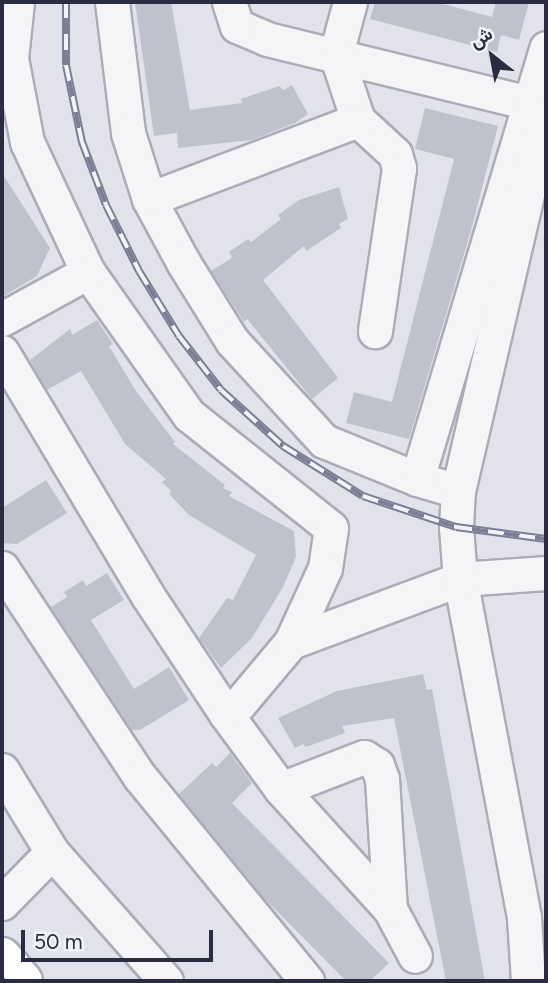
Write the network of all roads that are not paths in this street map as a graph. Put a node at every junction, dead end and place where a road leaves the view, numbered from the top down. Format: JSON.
{"nodes":[{"id":1,"x":113,"y":2,"type":"edge"},
{"id":2,"x":229,"y":2,"type":"edge"},
{"id":3,"x":350,"y":2,"type":"edge"},
{"id":4,"x":11,"y":6,"type":"edge"},
{"id":5,"x":546,"y":48,"type":"edge"},
{"id":6,"x":337,"y":54,"type":"junction"},
{"id":7,"x":541,"y":108,"type":"edge"},
{"id":8,"x":358,"y":120,"type":"junction"},
{"id":9,"x":537,"y":191,"type":"edge"},
{"id":10,"x":149,"y":199,"type":"junction"},
{"id":11,"x":88,"y":272,"type":"junction"},
{"id":12,"x":2,"y":319,"type":"edge"},
{"id":13,"x":375,"y":331,"type":"dead end"},
{"id":14,"x":2,"y":352,"type":"edge"},
{"id":15,"x":417,"y":479,"type":"junction"},
{"id":16,"x":458,"y":491,"type":"junction"},
{"id":17,"x":2,"y":568,"type":"edge"},
{"id":18,"x":546,"y":573,"type":"edge"},
{"id":19,"x":460,"y":579,"type":"junction"},
{"id":20,"x":291,"y":642,"type":"junction"},
{"id":21,"x":226,"y":714,"type":"junction"},
{"id":22,"x":2,"y":770,"type":"edge"},
{"id":23,"x":281,"y":789,"type":"junction"},
{"id":24,"x":52,"y":852,"type":"junction"},
{"id":25,"x":2,"y":904,"type":"edge"},
{"id":26,"x":390,"y":909,"type":"junction"},
{"id":27,"x":535,"y":916,"type":"edge"},
{"id":28,"x":415,"y":956,"type":"dead end"},
{"id":29,"x":2,"y":957,"type":"edge"},
{"id":30,"x":23,"y":981,"type":"edge"},
{"id":31,"x":166,"y":981,"type":"edge"},
{"id":32,"x":307,"y":981,"type":"edge"},
{"id":33,"x":528,"y":981,"type":"edge"}],
"edges":[{"from":1,"to":10,"type":"street"},
{"from":2,"to":6,"type":"street"},
{"from":3,"to":6,"type":"street"},
{"from":4,"to":11,"type":"street"},
{"from":5,"to":7,"type":"street"},
{"from":6,"to":7,"type":"street"},
{"from":6,"to":8,"type":"street"},
{"from":7,"to":9,"type":"street"},
{"from":7,"to":15,"type":"street"},
{"from":8,"to":10,"type":"street"},
{"from":8,"to":13,"type":"street"},
{"from":9,"to":16,"type":"street"},
{"from":10,"to":15,"type":"street"},
{"from":11,"to":12,"type":"street"},
{"from":11,"to":20,"type":"street"},
{"from":14,"to":21,"type":"street"},
{"from":15,"to":16,"type":"street"},
{"from":16,"to":19,"type":"street"},
{"from":17,"to":32,"type":"street"},
{"from":18,"to":19,"type":"street"},
{"from":19,"to":20,"type":"street"},
{"from":19,"to":27,"type":"street"},
{"from":20,"to":21,"type":"street"},
{"from":21,"to":23,"type":"street"},
{"from":22,"to":24,"type":"street"},
{"from":23,"to":26,"type":"street"},
{"from":23,"to":26,"type":"street"},
{"from":24,"to":25,"type":"street"},
{"from":24,"to":31,"type":"street"},
{"from":26,"to":28,"type":"street"},
{"from":27,"to":33,"type":"street"},
{"from":29,"to":30,"type":"main road"}]}
